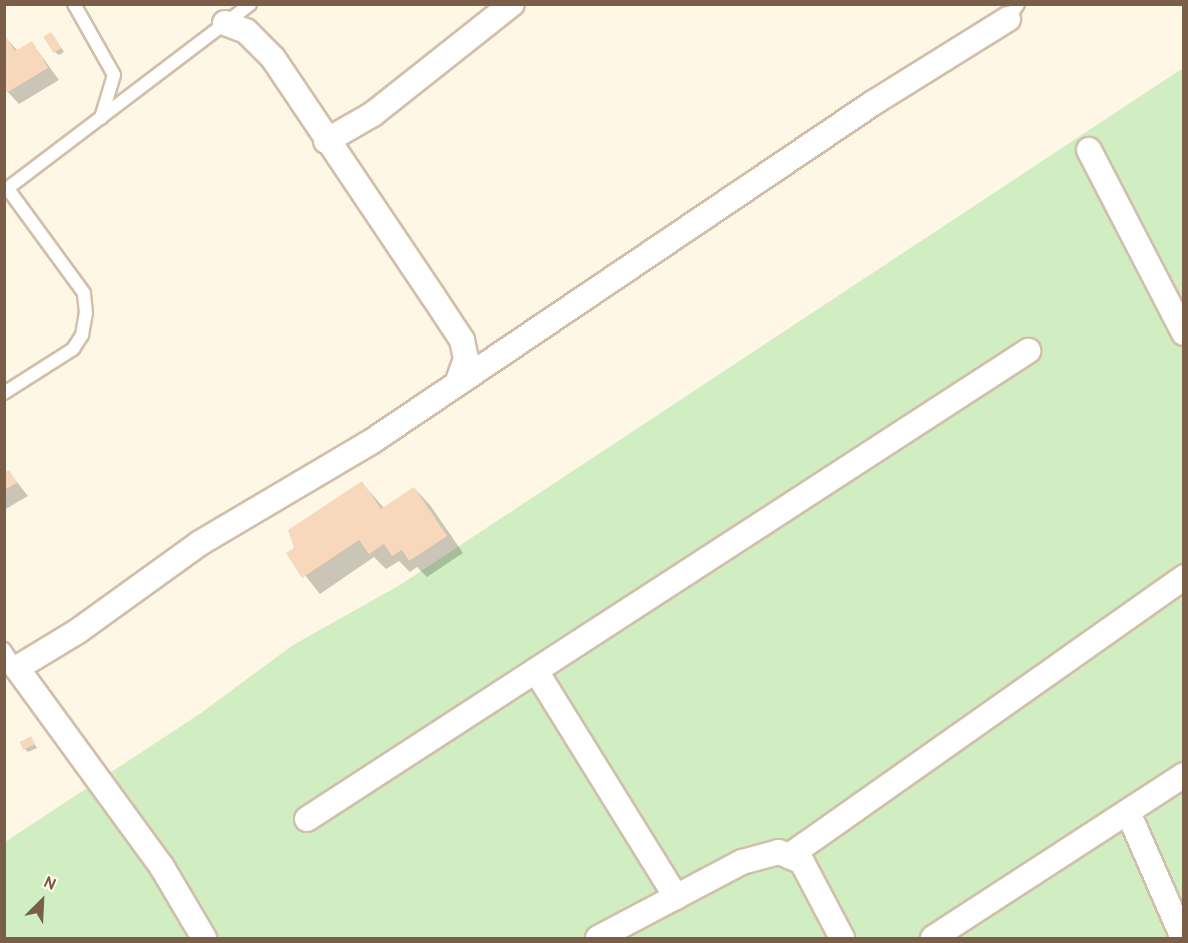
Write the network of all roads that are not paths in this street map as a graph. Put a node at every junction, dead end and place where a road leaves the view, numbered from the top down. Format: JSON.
{"nodes":[{"id":1,"x":74,"y":4,"type":"edge"},
{"id":2,"x":250,"y":4,"type":"edge"},
{"id":3,"x":512,"y":4,"type":"edge"},
{"id":4,"x":1013,"y":12,"type":"edge"},
{"id":5,"x":225,"y":23,"type":"junction"},
{"id":6,"x":101,"y":119,"type":"junction"},
{"id":7,"x":326,"y":141,"type":"junction"},
{"id":8,"x":1089,"y":150,"type":"dead end"},
{"id":9,"x":6,"y":190,"type":"edge"},
{"id":10,"x":1184,"y":333,"type":"edge"},
{"id":11,"x":1028,"y":351,"type":"dead end"},
{"id":12,"x":458,"y":381,"type":"junction"},
{"id":13,"x":4,"y":393,"type":"edge"},
{"id":14,"x":1184,"y":577,"type":"edge"},
{"id":15,"x":11,"y":658,"type":"edge"},
{"id":16,"x":536,"y":671,"type":"junction"},
{"id":17,"x":1184,"y":775,"type":"edge"},
{"id":18,"x":1128,"y":812,"type":"junction"},
{"id":19,"x":307,"y":819,"type":"dead end"},
{"id":20,"x":789,"y":856,"type":"junction"},
{"id":21,"x":676,"y":897,"type":"junction"},
{"id":22,"x":204,"y":939,"type":"edge"},
{"id":23,"x":597,"y":939,"type":"edge"},
{"id":24,"x":842,"y":939,"type":"edge"},
{"id":25,"x":933,"y":939,"type":"edge"},
{"id":26,"x":1183,"y":939,"type":"edge"}],
"edges":[{"from":1,"to":6,"type":"lane"},
{"from":2,"to":5,"type":"lane"},
{"from":3,"to":7,"type":"street"},
{"from":4,"to":12,"type":"street"},
{"from":5,"to":6,"type":"lane"},
{"from":5,"to":7,"type":"street"},
{"from":6,"to":9,"type":"lane"},
{"from":7,"to":12,"type":"street"},
{"from":8,"to":10,"type":"street"},
{"from":9,"to":13,"type":"lane"},
{"from":11,"to":16,"type":"street"},
{"from":12,"to":15,"type":"street"},
{"from":14,"to":20,"type":"street"},
{"from":15,"to":22,"type":"street"},
{"from":16,"to":19,"type":"street"},
{"from":16,"to":21,"type":"street"},
{"from":17,"to":18,"type":"street"},
{"from":18,"to":25,"type":"street"},
{"from":18,"to":26,"type":"street"},
{"from":20,"to":21,"type":"street"},
{"from":20,"to":24,"type":"street"},
{"from":21,"to":23,"type":"street"}]}
